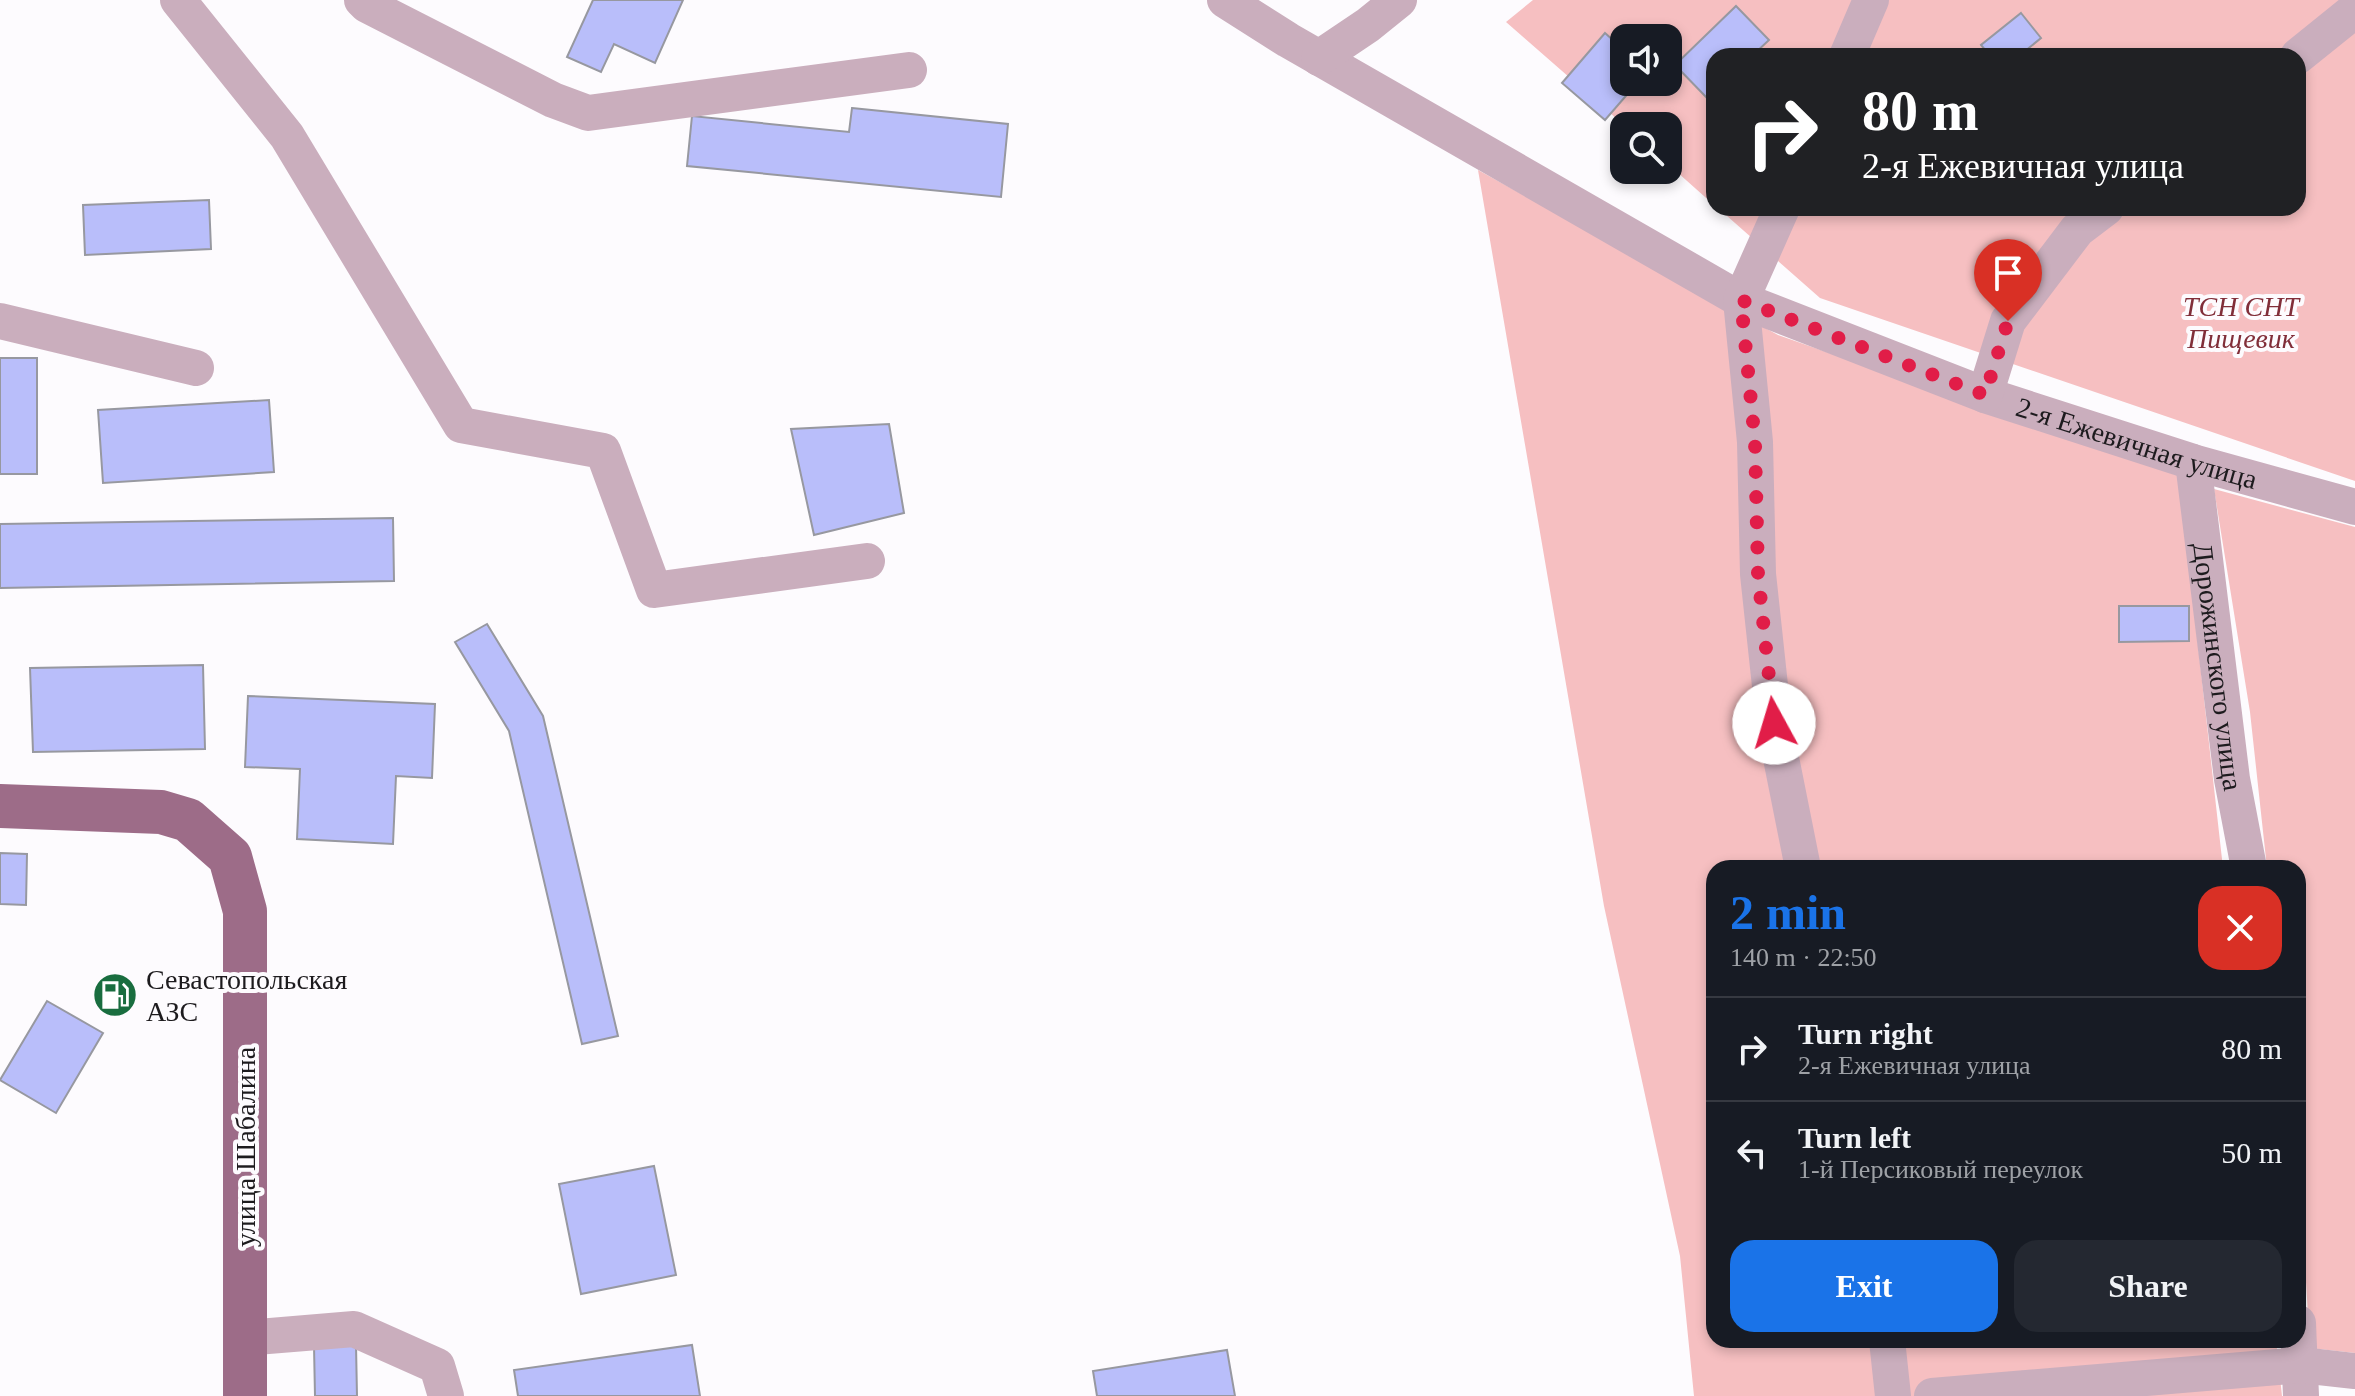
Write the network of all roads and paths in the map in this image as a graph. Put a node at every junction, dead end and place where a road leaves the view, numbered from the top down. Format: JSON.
{"nodes":[{"id":1,"x":178,"y":0,"type":"edge"},
{"id":2,"x":362,"y":0,"type":"edge"},
{"id":3,"x":1225,"y":0,"type":"edge"},
{"id":4,"x":1399,"y":0,"type":"edge"},
{"id":5,"x":1871,"y":0,"type":"edge"},
{"id":6,"x":2355,"y":10,"type":"edge"},
{"id":7,"x":1850,"y":48,"type":"edge"},
{"id":8,"x":2306,"y":50,"type":"edge"},
{"id":9,"x":1319,"y":58,"type":"junction"},
{"id":10,"x":909,"y":70,"type":"dead end"},
{"id":11,"x":1778,"y":216,"type":"edge"},
{"id":12,"x":2095,"y":216,"type":"edge"},
{"id":13,"x":1741,"y":300,"type":"junction"},
{"id":14,"x":0,"y":321,"type":"edge"},
{"id":15,"x":196,"y":368,"type":"dead end"},
{"id":16,"x":1985,"y":395,"type":"junction"},
{"id":17,"x":2193,"y":462,"type":"junction"},
{"id":18,"x":2355,"y":507,"type":"edge"},
{"id":19,"x":867,"y":561,"type":"dead end"},
{"id":20,"x":0,"y":806,"type":"edge"},
{"id":21,"x":1801,"y":860,"type":"edge"},
{"id":22,"x":2247,"y":860,"type":"edge"},
{"id":23,"x":245,"y":1338,"type":"junction"},
{"id":24,"x":1888,"y":1348,"type":"edge"},
{"id":25,"x":2299,"y":1348,"type":"edge"},
{"id":26,"x":2355,"y":1371,"type":"edge"},
{"id":27,"x":2301,"y":1381,"type":"edge"},
{"id":28,"x":245,"y":1396,"type":"edge"},
{"id":29,"x":446,"y":1396,"type":"edge"},
{"id":30,"x":1893,"y":1396,"type":"edge"},
{"id":31,"x":1932,"y":1396,"type":"edge"}],
"edges":[{"from":1,"to":19,"type":"lane"},
{"from":2,"to":10,"type":"lane"},
{"from":3,"to":9,"type":"lane","name":"2-я Ежевичная улица"},
{"from":4,"to":9,"type":"lane"},
{"from":5,"to":7,"type":"lane"},
{"from":6,"to":8,"type":"lane"},
{"from":9,"to":13,"type":"lane","name":"2-я Ежевичная улица"},
{"from":11,"to":13,"type":"lane"},
{"from":12,"to":16,"type":"lane"},
{"from":13,"to":16,"type":"lane","name":"2-я Ежевичная улица"},
{"from":13,"to":21,"type":"lane"},
{"from":14,"to":15,"type":"lane"},
{"from":16,"to":17,"type":"lane","name":"2-я Ежевичная улица"},
{"from":17,"to":18,"type":"lane","name":"2-я Ежевичная улица"},
{"from":17,"to":22,"type":"lane","name":"Дорожинского улица"},
{"from":20,"to":23,"type":"main road","name":"улица Шабалина"},
{"from":23,"to":28,"type":"main road","name":"улица Шабалина"},
{"from":23,"to":29,"type":"lane"},
{"from":24,"to":30,"type":"lane"},
{"from":25,"to":27,"type":"lane"},
{"from":26,"to":27,"type":"lane"},
{"from":27,"to":31,"type":"lane"}]}
